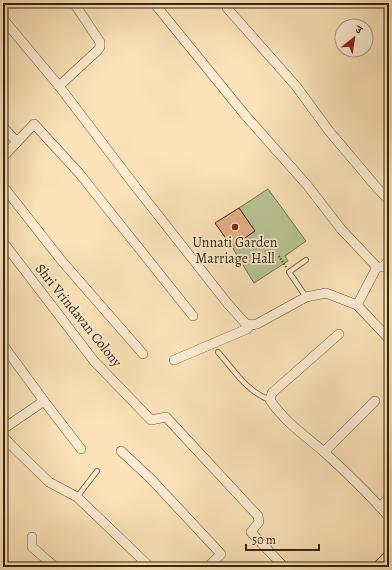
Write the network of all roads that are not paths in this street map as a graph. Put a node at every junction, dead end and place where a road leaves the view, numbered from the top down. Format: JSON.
{"nodes":[{"id":1,"x":74,"y":3,"type":"edge"},
{"id":2,"x":154,"y":3,"type":"edge"},
{"id":3,"x":385,"y":3,"type":"edge"},
{"id":4,"x":389,"y":7,"type":"edge"},
{"id":5,"x":227,"y":8,"type":"dead end"},
{"id":6,"x":3,"y":19,"type":"edge"},
{"id":7,"x":59,"y":86,"type":"junction"},
{"id":8,"x":3,"y":127,"type":"edge"},
{"id":9,"x":17,"y":142,"type":"junction"},
{"id":10,"x":3,"y":157,"type":"edge"},
{"id":11,"x":3,"y":186,"type":"edge"},
{"id":12,"x":389,"y":200,"type":"edge"},
{"id":13,"x":3,"y":242,"type":"edge"},
{"id":14,"x":306,"y":260,"type":"dead end"},
{"id":15,"x":389,"y":261,"type":"edge"},
{"id":16,"x":377,"y":267,"type":"junction"},
{"id":17,"x":306,"y":297,"type":"junction"},
{"id":18,"x":357,"y":305,"type":"junction"},
{"id":19,"x":192,"y":316,"type":"dead end"},
{"id":20,"x":250,"y":325,"type":"junction"},
{"id":21,"x":339,"y":334,"type":"dead end"},
{"id":22,"x":389,"y":339,"type":"edge"},
{"id":23,"x":3,"y":346,"type":"edge"},
{"id":24,"x":218,"y":352,"type":"dead end"},
{"id":25,"x":143,"y":354,"type":"dead end"},
{"id":26,"x":174,"y":360,"type":"dead end"},
{"id":27,"x":270,"y":400,"type":"junction"},
{"id":28,"x":44,"y":401,"type":"junction"},
{"id":29,"x":375,"y":401,"type":"dead end"},
{"id":30,"x":3,"y":429,"type":"edge"},
{"id":31,"x":3,"y":436,"type":"edge"},
{"id":32,"x":81,"y":449,"type":"dead end"},
{"id":33,"x":121,"y":451,"type":"dead end"},
{"id":34,"x":324,"y":452,"type":"junction"},
{"id":35,"x":97,"y":471,"type":"dead end"},
{"id":36,"x":77,"y":497,"type":"junction"},
{"id":37,"x":389,"y":498,"type":"edge"},
{"id":38,"x":380,"y":507,"type":"junction"},
{"id":39,"x":389,"y":517,"type":"edge"},
{"id":40,"x":32,"y":537,"type":"dead end"},
{"id":41,"x":389,"y":559,"type":"edge"},
{"id":42,"x":55,"y":567,"type":"edge"},
{"id":43,"x":150,"y":567,"type":"edge"},
{"id":44,"x":208,"y":567,"type":"edge"},
{"id":45,"x":284,"y":567,"type":"edge"},
{"id":46,"x":381,"y":567,"type":"edge"}],
"edges":[{"from":1,"to":7,"type":"street"},
{"from":2,"to":16,"type":"street"},
{"from":3,"to":4,"type":"street"},
{"from":5,"to":12,"type":"street"},
{"from":6,"to":7,"type":"street"},
{"from":7,"to":20,"type":"street"},
{"from":8,"to":9,"type":"street"},
{"from":9,"to":10,"type":"street"},
{"from":9,"to":19,"type":"street"},
{"from":11,"to":25,"type":"street"},
{"from":13,"to":45,"type":"street","name":"Shri Vrindavan Colony"},
{"from":14,"to":17,"type":"lane"},
{"from":15,"to":16,"type":"street"},
{"from":16,"to":18,"type":"street"},
{"from":17,"to":18,"type":"street"},
{"from":17,"to":20,"type":"street"},
{"from":18,"to":22,"type":"street"},
{"from":20,"to":26,"type":"street"},
{"from":21,"to":27,"type":"street"},
{"from":23,"to":28,"type":"street"},
{"from":24,"to":27,"type":"lane"},
{"from":27,"to":34,"type":"street"},
{"from":28,"to":30,"type":"street"},
{"from":28,"to":32,"type":"street"},
{"from":29,"to":34,"type":"street"},
{"from":31,"to":36,"type":"street"},
{"from":33,"to":44,"type":"street"},
{"from":34,"to":38,"type":"street"},
{"from":35,"to":36,"type":"lane"},
{"from":36,"to":43,"type":"street"},
{"from":37,"to":38,"type":"street"},
{"from":38,"to":39,"type":"street"},
{"from":40,"to":42,"type":"street"},
{"from":41,"to":46,"type":"highway"}]}
